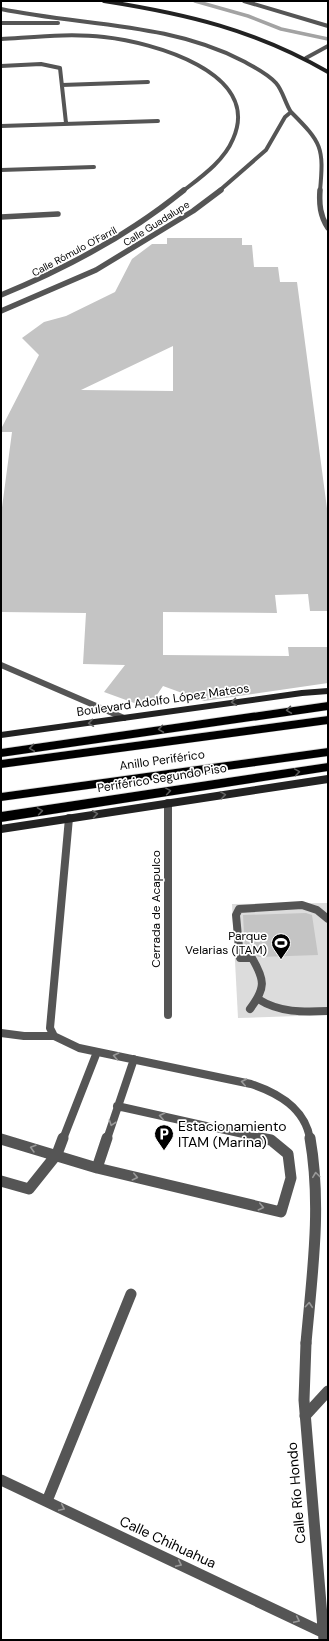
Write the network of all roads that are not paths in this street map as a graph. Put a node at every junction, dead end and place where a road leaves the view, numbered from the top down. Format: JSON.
{"nodes":[{"id":1,"x":104,"y":1,"type":"edge"},
{"id":2,"x":244,"y":1,"type":"edge"},
{"id":3,"x":1,"y":9,"type":"edge"},
{"id":4,"x":1,"y":23,"type":"edge"},
{"id":5,"x":58,"y":24,"type":"dead end"},
{"id":6,"x":328,"y":26,"type":"edge"},
{"id":7,"x":1,"y":38,"type":"edge"},
{"id":8,"x":328,"y":46,"type":"edge"},
{"id":9,"x":306,"y":58,"type":"junction"},
{"id":10,"x":1,"y":66,"type":"edge"},
{"id":11,"x":328,"y":72,"type":"edge"},
{"id":12,"x":148,"y":82,"type":"dead end"},
{"id":13,"x":62,"y":85,"type":"junction"},
{"id":14,"x":291,"y":112,"type":"junction"},
{"id":15,"x":158,"y":120,"type":"dead end"},
{"id":16,"x":66,"y":123,"type":"junction"},
{"id":17,"x":1,"y":126,"type":"edge"},
{"id":18,"x":94,"y":166,"type":"dead end"},
{"id":19,"x":1,"y":170,"type":"edge"},
{"id":20,"x":58,"y":214,"type":"dead end"},
{"id":21,"x":1,"y":217,"type":"edge"},
{"id":22,"x":328,"y":228,"type":"edge"},
{"id":23,"x":1,"y":295,"type":"edge"},
{"id":24,"x":1,"y":311,"type":"edge"},
{"id":25,"x":1,"y":665,"type":"edge"},
{"id":26,"x":328,"y":691,"type":"edge"},
{"id":27,"x":328,"y":706,"type":"edge"},
{"id":28,"x":124,"y":718,"type":"junction"},
{"id":29,"x":328,"y":720,"type":"edge"},
{"id":30,"x":1,"y":735,"type":"edge"},
{"id":31,"x":328,"y":752,"type":"edge"},
{"id":32,"x":1,"y":753,"type":"edge"},
{"id":33,"x":1,"y":764,"type":"edge"},
{"id":34,"x":328,"y":767,"type":"edge"},
{"id":35,"x":328,"y":780,"type":"edge"},
{"id":36,"x":17,"y":795,"type":"junction"},
{"id":37,"x":1,"y":797,"type":"edge"},
{"id":38,"x":1,"y":801,"type":"edge"},
{"id":39,"x":168,"y":803,"type":"junction"},
{"id":40,"x":1,"y":817,"type":"edge"},
{"id":41,"x":69,"y":818,"type":"junction"},
{"id":42,"x":1,"y":829,"type":"edge"},
{"id":43,"x":328,"y":918,"type":"edge"},
{"id":44,"x":258,"y":999,"type":"junction"},
{"id":45,"x":250,"y":1009,"type":"dead end"},
{"id":46,"x":328,"y":1011,"type":"edge"},
{"id":47,"x":168,"y":1015,"type":"dead end"},
{"id":48,"x":1,"y":1033,"type":"edge"},
{"id":49,"x":54,"y":1036,"type":"junction"},
{"id":50,"x":97,"y":1052,"type":"junction"},
{"id":51,"x":134,"y":1059,"type":"junction"},
{"id":52,"x":117,"y":1106,"type":"junction"},
{"id":53,"x":1,"y":1138,"type":"edge"},
{"id":54,"x":57,"y":1154,"type":"junction"},
{"id":55,"x":97,"y":1168,"type":"junction"},
{"id":56,"x":1,"y":1181,"type":"edge"},
{"id":57,"x":131,"y":1294,"type":"dead end"},
{"id":58,"x":328,"y":1391,"type":"edge"},
{"id":59,"x":305,"y":1416,"type":"junction"},
{"id":60,"x":1,"y":1480,"type":"edge"},
{"id":61,"x":47,"y":1501,"type":"junction"},
{"id":62,"x":323,"y":1636,"type":"edge"}],
"edges":[{"from":1,"to":9,"type":"main road"},
{"from":2,"to":6,"type":"street"},
{"from":3,"to":14,"type":"street"},
{"from":4,"to":5,"type":"street"},
{"from":7,"to":23,"type":"street","name":"Calle Rómulo O'Farril"},
{"from":8,"to":9,"type":"street"},
{"from":9,"to":11,"type":"main road"},
{"from":10,"to":13,"type":"street"},
{"from":12,"to":13,"type":"street"},
{"from":13,"to":16,"type":"street"},
{"from":14,"to":22,"type":"street"},
{"from":14,"to":24,"type":"street","name":"Calle Guadalupe"},
{"from":15,"to":16,"type":"street"},
{"from":16,"to":17,"type":"street"},
{"from":18,"to":19,"type":"street"},
{"from":20,"to":21,"type":"street"},
{"from":25,"to":28,"type":"street"},
{"from":26,"to":28,"type":"main road","name":"Boulevard Adolfo López Mateos","one_way":true},
{"from":27,"to":32,"type":"highway","one_way":true},
{"from":28,"to":30,"type":"main road","name":"Boulevard Adolfo López Mateos","one_way":true},
{"from":29,"to":33,"type":"highway","name":"Anillo Periférico"},
{"from":31,"to":36,"type":"highway","name":"Anillo Periférico"},
{"from":40,"to":34,"type":"highway","name":"Periférico Segundo Piso","one_way":true},
{"from":39,"to":35,"type":"main road","one_way":true},
{"from":36,"to":37,"type":"highway","name":"Anillo Periférico"},
{"from":36,"to":38,"type":"highway"},
{"from":41,"to":39,"type":"main road","one_way":true},
{"from":39,"to":47,"type":"street","name":"Cerrada de Acapulco"},
{"from":41,"to":42,"type":"main road"},
{"from":41,"to":49,"type":"street"},
{"from":43,"to":44,"type":"street"},
{"from":44,"to":45,"type":"street"},
{"from":44,"to":46,"type":"street"},
{"from":48,"to":49,"type":"street"},
{"from":49,"to":50,"type":"street","name":"Calle Río Hondo"},
{"from":51,"to":50,"type":"street","name":"Calle Río Hondo","one_way":true},
{"from":50,"to":54,"type":"street"},
{"from":51,"to":52,"type":"street"},
{"from":59,"to":51,"type":"street","name":"Calle Río Hondo","one_way":true},
{"from":52,"to":55,"type":"street","one_way":true},
{"from":55,"to":52,"type":"street","one_way":true},
{"from":54,"to":53,"type":"street","one_way":true},
{"from":54,"to":55,"type":"street"},
{"from":54,"to":56,"type":"street"},
{"from":57,"to":61,"type":"street"},
{"from":58,"to":59,"type":"street"},
{"from":59,"to":62,"type":"street","name":"Calle Río Hondo"},
{"from":60,"to":61,"type":"street","name":"Calle Chihuahua"},
{"from":61,"to":62,"type":"street","name":"Calle Chihuahua","one_way":true}]}
